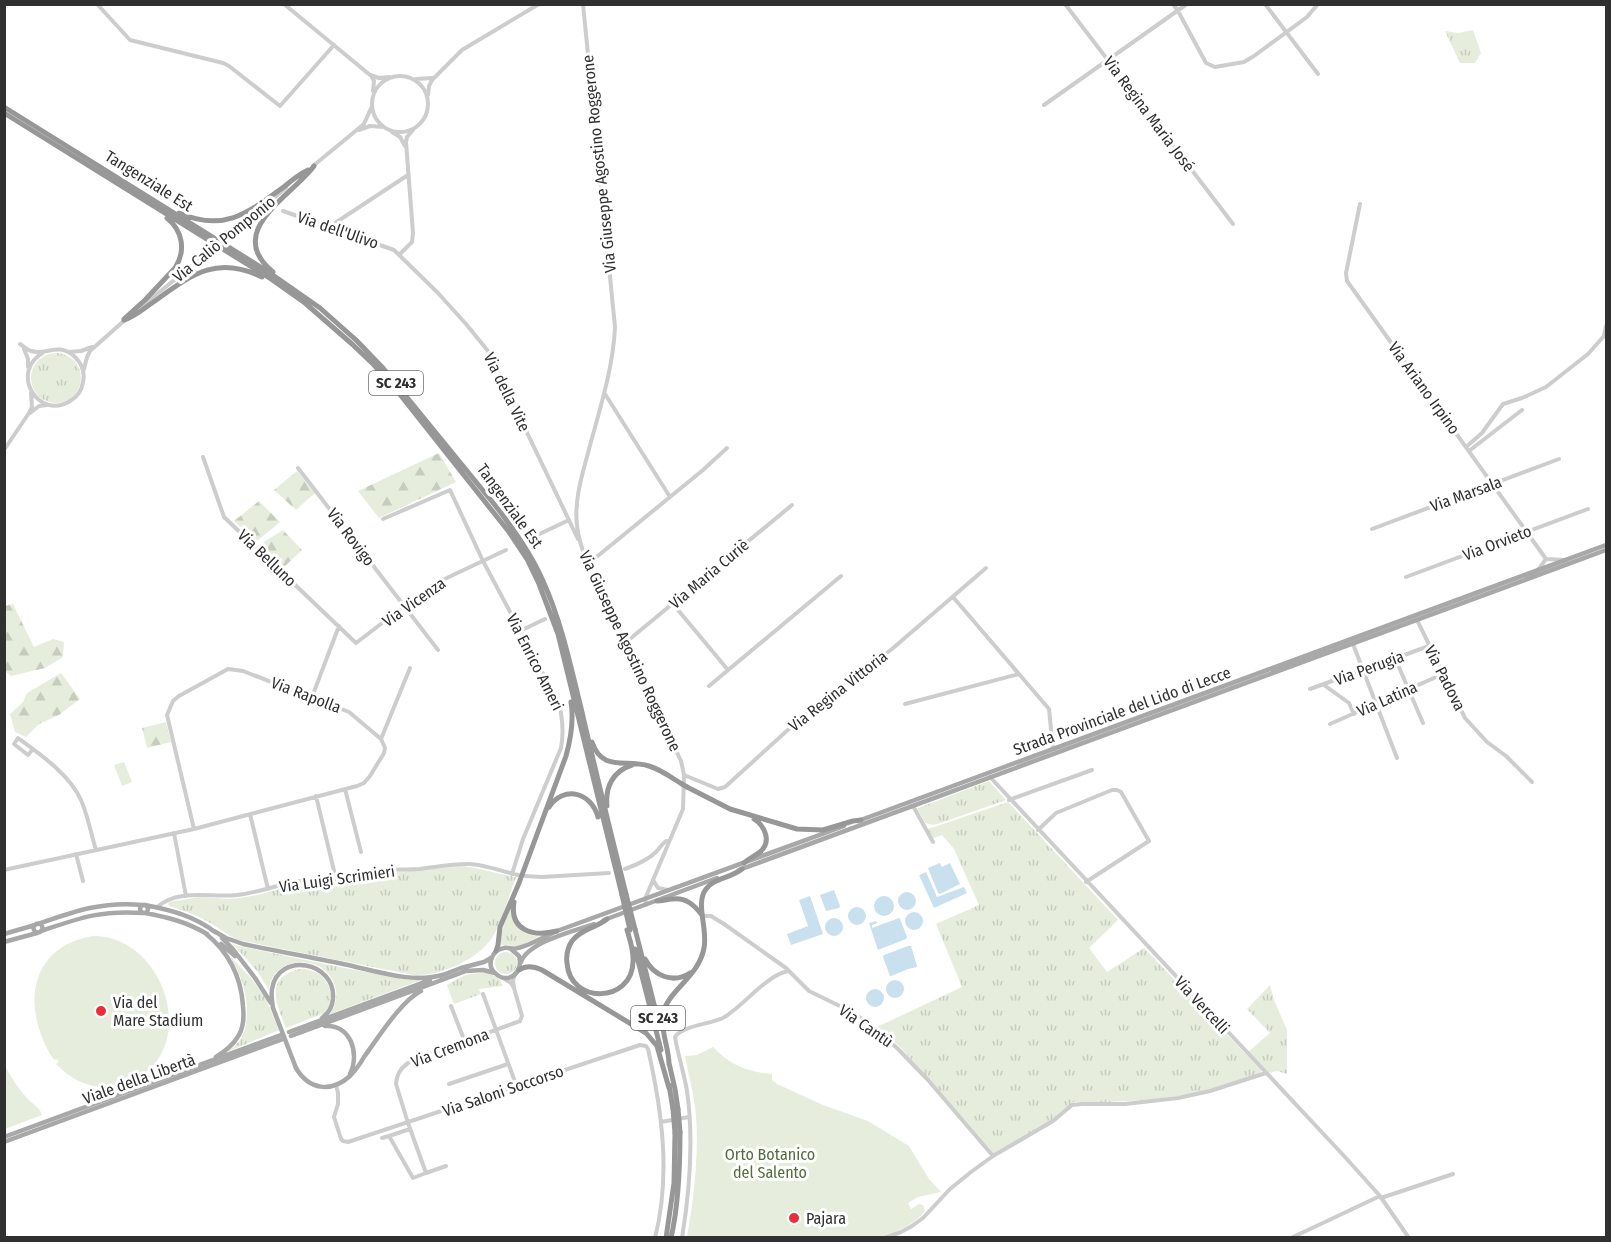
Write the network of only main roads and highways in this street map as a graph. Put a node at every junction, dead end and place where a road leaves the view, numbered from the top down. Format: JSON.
{"nodes":[{"id":1,"x":4,"y":107,"type":"edge"},
{"id":2,"x":4,"y":113,"type":"edge"},
{"id":3,"x":130,"y":191,"type":"junction"},
{"id":4,"x":139,"y":191,"type":"junction"},
{"id":5,"x":296,"y":296,"type":"junction"},
{"id":6,"x":305,"y":297,"type":"junction"},
{"id":7,"x":1606,"y":545,"type":"edge"},
{"id":8,"x":1606,"y":550,"type":"edge"},
{"id":9,"x":1422,"y":616,"type":"junction"},
{"id":10,"x":1409,"y":620,"type":"junction"},
{"id":11,"x":567,"y":674,"type":"junction"},
{"id":12,"x":582,"y":715,"type":"junction"},
{"id":13,"x":642,"y":764,"type":"junction"},
{"id":14,"x":745,"y":814,"type":"junction"},
{"id":15,"x":543,"y":819,"type":"junction"},
{"id":16,"x":861,"y":820,"type":"junction"},
{"id":17,"x":610,"y":841,"type":"junction"},
{"id":18,"x":743,"y":866,"type":"junction"},
{"id":19,"x":519,"y":883,"type":"junction"},
{"id":20,"x":657,"y":901,"type":"junction"},
{"id":21,"x":645,"y":902,"type":"junction"},
{"id":22,"x":626,"y":903,"type":"junction"},
{"id":23,"x":145,"y":905,"type":"junction"},
{"id":24,"x":144,"y":913,"type":"junction"},
{"id":25,"x":193,"y":918,"type":"junction"},
{"id":26,"x":607,"y":919,"type":"junction"},
{"id":27,"x":703,"y":920,"type":"junction"},
{"id":28,"x":36,"y":925,"type":"junction"},
{"id":29,"x":190,"y":925,"type":"junction"},
{"id":30,"x":632,"y":929,"type":"junction"},
{"id":31,"x":214,"y":931,"type":"junction"},
{"id":32,"x":557,"y":931,"type":"junction"},
{"id":33,"x":39,"y":932,"type":"junction"},
{"id":34,"x":205,"y":933,"type":"junction"},
{"id":35,"x":4,"y":934,"type":"edge"},
{"id":36,"x":4,"y":942,"type":"edge"},
{"id":37,"x":511,"y":949,"type":"junction"},
{"id":38,"x":496,"y":951,"type":"junction"},
{"id":39,"x":491,"y":958,"type":"junction"},
{"id":40,"x":701,"y":960,"type":"junction"},
{"id":41,"x":243,"y":964,"type":"junction"},
{"id":42,"x":518,"y":970,"type":"junction"},
{"id":43,"x":495,"y":973,"type":"junction"},
{"id":44,"x":442,"y":975,"type":"junction"},
{"id":45,"x":456,"y":975,"type":"junction"},
{"id":46,"x":273,"y":1008,"type":"junction"},
{"id":47,"x":290,"y":1034,"type":"junction"},
{"id":48,"x":208,"y":1062,"type":"junction"},
{"id":49,"x":669,"y":1064,"type":"junction"},
{"id":50,"x":344,"y":1081,"type":"junction"},
{"id":51,"x":669,"y":1088,"type":"junction"},
{"id":52,"x":675,"y":1109,"type":"junction"},
{"id":53,"x":677,"y":1132,"type":"junction"},
{"id":54,"x":4,"y":1137,"type":"edge"},
{"id":55,"x":4,"y":1142,"type":"edge"},
{"id":56,"x":666,"y":1238,"type":"edge"},
{"id":57,"x":671,"y":1238,"type":"edge"}],
"edges":[{"from":1,"to":4,"type":"highway","name":"Tangenziale Est","number":"SC 243"},
{"from":2,"to":3,"type":"highway","name":"Tangenziale Est","number":"SC 243"},
{"from":3,"to":5,"type":"highway","name":"Tangenziale Est","number":"SC 243"},
{"from":3,"to":5,"type":"highway"},
{"from":4,"to":6,"type":"highway","name":"Tangenziale Est","number":"SC 243"},
{"from":4,"to":6,"type":"highway"},
{"from":5,"to":11,"type":"highway","name":"Tangenziale Est","number":"SC 243"},
{"from":6,"to":12,"type":"highway","name":"Tangenziale Est","number":"SC 243"},
{"from":7,"to":9,"type":"main road","name":"Strada Provinciale del Lido di Lecce"},
{"from":8,"to":9,"type":"main road","name":"Strada Provinciale del Lido di Lecce"},
{"from":9,"to":10,"type":"main road","name":"Strada Provinciale del Lido di Lecce"},
{"from":9,"to":10,"type":"main road","name":"Strada Provinciale del Lido di Lecce"},
{"from":10,"to":16,"type":"main road","name":"Strada Provinciale del Lido di Lecce"},
{"from":10,"to":18,"type":"main road","name":"Strada Provinciale del Lido di Lecce"},
{"from":11,"to":15,"type":"highway"},
{"from":11,"to":17,"type":"highway","name":"Tangenziale Est","number":"SC 243"},
{"from":12,"to":13,"type":"highway"},
{"from":12,"to":17,"type":"highway","name":"Tangenziale Est","number":"SC 243"},
{"from":13,"to":14,"type":"highway"},
{"from":13,"to":17,"type":"highway"},
{"from":14,"to":16,"type":"highway"},
{"from":14,"to":18,"type":"highway"},
{"from":15,"to":17,"type":"highway"},
{"from":15,"to":19,"type":"highway"},
{"from":16,"to":18,"type":"main road","name":"Strada Provinciale del Lido di Lecce"},
{"from":17,"to":22,"type":"highway","name":"Tangenziale Est","number":"SC 243","bridge":true},
{"from":18,"to":20,"type":"main road","name":"Strada Provinciale del Lido di Lecce"},
{"from":18,"to":21,"type":"main road","name":"Strada Provinciale del Lido di Lecce"},
{"from":18,"to":27,"type":"highway"},
{"from":19,"to":32,"type":"highway"},
{"from":19,"to":38,"type":"highway"},
{"from":20,"to":21,"type":"main road","name":"Strada Provinciale del Lido di Lecce"},
{"from":20,"to":27,"type":"highway"},
{"from":21,"to":26,"type":"main road"},
{"from":21,"to":32,"type":"main road"},
{"from":22,"to":30,"type":"highway","bridge":true},
{"from":22,"to":30,"type":"highway","bridge":true},
{"from":23,"to":24,"type":"main road"},
{"from":23,"to":25,"type":"main road"},
{"from":23,"to":28,"type":"main road"},
{"from":24,"to":29,"type":"main road"},
{"from":24,"to":33,"type":"main road"},
{"from":25,"to":29,"type":"main road"},
{"from":25,"to":31,"type":"main road"},
{"from":26,"to":30,"type":"highway"},
{"from":26,"to":42,"type":"main road"},
{"from":27,"to":40,"type":"highway"},
{"from":28,"to":33,"type":"main road"},
{"from":28,"to":35,"type":"main road"},
{"from":29,"to":34,"type":"main road"},
{"from":30,"to":40,"type":"highway"},
{"from":30,"to":49,"type":"highway","number":"SC 243"},
{"from":30,"to":51,"type":"highway","number":"SC 243"},
{"from":31,"to":41,"type":"main road"},
{"from":31,"to":44,"type":"main road"},
{"from":32,"to":37,"type":"main road"},
{"from":33,"to":36,"type":"main road"},
{"from":34,"to":41,"type":"main road"},
{"from":34,"to":48,"type":"main road"},
{"from":37,"to":38,"type":"main road"},
{"from":37,"to":42,"type":"main road"},
{"from":38,"to":39,"type":"main road"},
{"from":39,"to":43,"type":"main road"},
{"from":39,"to":44,"type":"main road"},
{"from":40,"to":49,"type":"highway"},
{"from":41,"to":46,"type":"main road"},
{"from":42,"to":43,"type":"main road"},
{"from":42,"to":51,"type":"highway"},
{"from":43,"to":45,"type":"main road"},
{"from":44,"to":47,"type":"main road"},
{"from":45,"to":47,"type":"main road"},
{"from":45,"to":50,"type":"main road"},
{"from":46,"to":47,"type":"main road"},
{"from":46,"to":50,"type":"main road","bridge":true},
{"from":47,"to":50,"type":"main road"},
{"from":48,"to":54,"type":"main road","name":"Viale della Libertà"},
{"from":48,"to":55,"type":"main road","name":"Viale della Libertà"},
{"from":49,"to":52,"type":"highway","number":"SC 243"},
{"from":51,"to":52,"type":"highway","number":"SC 243"},
{"from":52,"to":53,"type":"highway","number":"SC 243","bridge":true},
{"from":53,"to":56,"type":"highway","number":"SC 243"},
{"from":53,"to":57,"type":"highway","number":"SC 243"}]}
